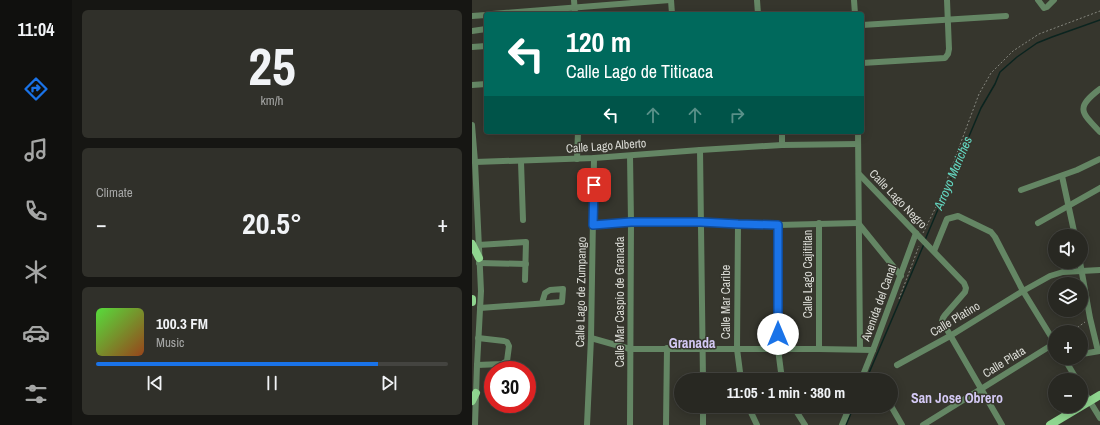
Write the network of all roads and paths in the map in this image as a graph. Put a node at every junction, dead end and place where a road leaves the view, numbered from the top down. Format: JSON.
{"nodes":[{"id":1,"x":574,"y":0,"type":"edge"},
{"id":2,"x":671,"y":0,"type":"edge"},
{"id":3,"x":757,"y":0,"type":"edge"},
{"id":4,"x":854,"y":0,"type":"edge"},
{"id":5,"x":947,"y":0,"type":"edge"},
{"id":6,"x":1038,"y":0,"type":"edge"},
{"id":7,"x":1054,"y":0,"type":"edge"},
{"id":8,"x":575,"y":11,"type":"edge"},
{"id":9,"x":1100,"y":11,"type":"edge"},
{"id":10,"x":547,"y":12,"type":"edge"},
{"id":11,"x":672,"y":12,"type":"edge"},
{"id":12,"x":758,"y":12,"type":"edge"},
{"id":13,"x":855,"y":12,"type":"edge"},
{"id":14,"x":484,"y":15,"type":"edge"},
{"id":15,"x":472,"y":16,"type":"edge"},
{"id":16,"x":1006,"y":16,"type":"dead end"},
{"id":17,"x":948,"y":20,"type":"junction"},
{"id":18,"x":864,"y":25,"type":"edge"},
{"id":19,"x":484,"y":30,"type":"edge"},
{"id":20,"x":472,"y":31,"type":"edge"},
{"id":21,"x":484,"y":46,"type":"edge"},
{"id":22,"x":472,"y":47,"type":"edge"},
{"id":23,"x":864,"y":63,"type":"edge"},
{"id":24,"x":484,"y":84,"type":"edge"},
{"id":25,"x":472,"y":85,"type":"edge"},
{"id":26,"x":1100,"y":89,"type":"edge"},
{"id":27,"x":472,"y":125,"type":"edge"},
{"id":28,"x":1100,"y":132,"type":"edge"},
{"id":29,"x":578,"y":134,"type":"edge"},
{"id":30,"x":782,"y":134,"type":"edge"},
{"id":31,"x":858,"y":134,"type":"edge"},
{"id":32,"x":858,"y":144,"type":"junction"},
{"id":33,"x":782,"y":145,"type":"junction"},
{"id":34,"x":700,"y":150,"type":"junction"},
{"id":35,"x":630,"y":156,"type":"junction"},
{"id":36,"x":594,"y":158,"type":"junction"},
{"id":37,"x":577,"y":159,"type":"junction"},
{"id":38,"x":1100,"y":159,"type":"edge"},
{"id":39,"x":476,"y":162,"type":"junction"},
{"id":40,"x":521,"y":162,"type":"junction"},
{"id":41,"x":859,"y":174,"type":"junction"},
{"id":42,"x":1062,"y":176,"type":"junction"},
{"id":43,"x":1100,"y":188,"type":"edge"},
{"id":44,"x":1021,"y":190,"type":"dead end"},
{"id":45,"x":1069,"y":205,"type":"junction"},
{"id":46,"x":523,"y":220,"type":"dead end"},
{"id":47,"x":631,"y":222,"type":"junction"},
{"id":48,"x":701,"y":222,"type":"junction"},
{"id":49,"x":819,"y":223,"type":"junction"},
{"id":50,"x":858,"y":223,"type":"junction"},
{"id":51,"x":1038,"y":223,"type":"dead end"},
{"id":52,"x":738,"y":224,"type":"junction"},
{"id":53,"x":593,"y":225,"type":"junction"},
{"id":54,"x":778,"y":225,"type":"junction"},
{"id":55,"x":1074,"y":229,"type":"edge"},
{"id":56,"x":920,"y":237,"type":"junction"},
{"id":57,"x":475,"y":245,"type":"edge"},
{"id":58,"x":934,"y":251,"type":"junction"},
{"id":59,"x":479,"y":260,"type":"junction"},
{"id":60,"x":526,"y":264,"type":"junction"},
{"id":61,"x":1100,"y":270,"type":"edge"},
{"id":62,"x":1081,"y":271,"type":"junction"},
{"id":63,"x":901,"y":276,"type":"junction"},
{"id":64,"x":524,"y":280,"type":"dead end"},
{"id":65,"x":1023,"y":291,"type":"junction"},
{"id":66,"x":472,"y":299,"type":"edge"},
{"id":67,"x":472,"y":302,"type":"edge"},
{"id":68,"x":542,"y":303,"type":"dead end"},
{"id":69,"x":897,"y":304,"type":"dead end"},
{"id":70,"x":480,"y":308,"type":"junction"},
{"id":71,"x":1090,"y":318,"type":"junction"},
{"id":72,"x":1080,"y":325,"type":"edge"},
{"id":73,"x":1048,"y":332,"type":"edge"},
{"id":74,"x":950,"y":336,"type":"junction"},
{"id":75,"x":478,"y":338,"type":"junction"},
{"id":76,"x":591,"y":338,"type":"junction"},
{"id":77,"x":1048,"y":347,"type":"edge"},
{"id":78,"x":667,"y":348,"type":"junction"},
{"id":79,"x":630,"y":349,"type":"junction"},
{"id":80,"x":702,"y":349,"type":"junction"},
{"id":81,"x":737,"y":349,"type":"junction"},
{"id":82,"x":778,"y":349,"type":"junction"},
{"id":83,"x":819,"y":349,"type":"junction"},
{"id":84,"x":860,"y":350,"type":"junction"},
{"id":85,"x":873,"y":350,"type":"junction"},
{"id":86,"x":1099,"y":351,"type":"edge"},
{"id":87,"x":1088,"y":353,"type":"edge"},
{"id":88,"x":477,"y":365,"type":"junction"},
{"id":89,"x":897,"y":365,"type":"dead end"},
{"id":90,"x":703,"y":373,"type":"edge"},
{"id":91,"x":740,"y":373,"type":"edge"},
{"id":92,"x":781,"y":373,"type":"edge"},
{"id":93,"x":864,"y":373,"type":"edge"},
{"id":94,"x":981,"y":389,"type":"junction"},
{"id":95,"x":476,"y":393,"type":"junction"},
{"id":96,"x":1100,"y":395,"type":"edge"},
{"id":97,"x":472,"y":401,"type":"edge"},
{"id":98,"x":1089,"y":402,"type":"junction"},
{"id":99,"x":703,"y":413,"type":"edge"},
{"id":100,"x":751,"y":413,"type":"edge"},
{"id":101,"x":797,"y":413,"type":"edge"},
{"id":102,"x":847,"y":413,"type":"edge"},
{"id":103,"x":895,"y":413,"type":"edge"},
{"id":104,"x":1100,"y":418,"type":"edge"},
{"id":105,"x":475,"y":425,"type":"edge"},
{"id":106,"x":587,"y":425,"type":"edge"},
{"id":107,"x":630,"y":425,"type":"edge"},
{"id":108,"x":666,"y":425,"type":"edge"},
{"id":109,"x":704,"y":425,"type":"edge"},
{"id":110,"x":757,"y":425,"type":"edge"},
{"id":111,"x":805,"y":425,"type":"edge"},
{"id":112,"x":842,"y":425,"type":"edge"},
{"id":113,"x":902,"y":425,"type":"edge"},
{"id":114,"x":923,"y":425,"type":"edge"},
{"id":115,"x":1002,"y":425,"type":"edge"},
{"id":116,"x":1050,"y":425,"type":"edge"}],
"edges":[{"from":1,"to":8,"type":"street"},
{"from":2,"to":8,"type":"street"},
{"from":2,"to":11,"type":"street"},
{"from":3,"to":12,"type":"street"},
{"from":4,"to":13,"type":"street"},
{"from":5,"to":17,"type":"street"},
{"from":6,"to":7,"type":"street"},
{"from":8,"to":10,"type":"street"},
{"from":9,"to":56,"type":"path"},
{"from":14,"to":15,"type":"street"},
{"from":16,"to":17,"type":"street"},
{"from":17,"to":18,"type":"street"},
{"from":17,"to":23,"type":"street"},
{"from":19,"to":20,"type":"street"},
{"from":21,"to":22,"type":"street"},
{"from":24,"to":25,"type":"street"},
{"from":26,"to":28,"type":"street"},
{"from":27,"to":39,"type":"street"},
{"from":29,"to":37,"type":"street"},
{"from":30,"to":33,"type":"street"},
{"from":31,"to":32,"type":"street"},
{"from":32,"to":33,"type":"street","name":"Calle Lago Alberto"},
{"from":32,"to":41,"type":"street"},
{"from":33,"to":34,"type":"street","name":"Calle Lago Alberto"},
{"from":34,"to":35,"type":"street","name":"Calle Lago Alberto"},
{"from":34,"to":48,"type":"street"},
{"from":35,"to":36,"type":"street","name":"Calle Lago Alberto"},
{"from":35,"to":47,"type":"street","name":"Calle Mar Caspio de Granada"},
{"from":36,"to":37,"type":"street","name":"Calle Lago Alberto"},
{"from":36,"to":53,"type":"street","name":"Calle Lago de Zumpango"},
{"from":37,"to":40,"type":"street","name":"Calle Lago Alberto"},
{"from":38,"to":42,"type":"street"},
{"from":39,"to":40,"type":"street","name":"Calle Lago Alberto"},
{"from":39,"to":57,"type":"street"},
{"from":40,"to":46,"type":"street"},
{"from":41,"to":50,"type":"street"},
{"from":41,"to":56,"type":"street","name":"Calle Lago Negro"},
{"from":42,"to":44,"type":"street"},
{"from":42,"to":45,"type":"street"},
{"from":43,"to":45,"type":"street"},
{"from":45,"to":51,"type":"street"},
{"from":45,"to":55,"type":"street"},
{"from":47,"to":48,"type":"street"},
{"from":47,"to":53,"type":"street"},
{"from":47,"to":79,"type":"street","name":"Calle Mar Caspio de Granada"},
{"from":48,"to":52,"type":"street"},
{"from":48,"to":80,"type":"street"},
{"from":49,"to":50,"type":"street"},
{"from":49,"to":54,"type":"street"},
{"from":49,"to":83,"type":"street","name":"Calle Lago Cajititlan"},
{"from":50,"to":63,"type":"street"},
{"from":50,"to":84,"type":"street"},
{"from":52,"to":54,"type":"street"},
{"from":52,"to":81,"type":"street","name":"Calle Mar Caribe"},
{"from":53,"to":76,"type":"street","name":"Calle Lago de Zumpango"},
{"from":54,"to":82,"type":"street"},
{"from":56,"to":58,"type":"street","name":"Calle Lago Negro"},
{"from":56,"to":63,"type":"street","name":"Avenida del Canal"},
{"from":56,"to":69,"type":"path"},
{"from":57,"to":59,"type":"main road"},
{"from":57,"to":60,"type":"street"},
{"from":58,"to":65,"type":"street"},
{"from":58,"to":74,"type":"street","name":"Calle Lago Negro"},
{"from":59,"to":60,"type":"street"},
{"from":59,"to":70,"type":"street"},
{"from":60,"to":64,"type":"street"},
{"from":61,"to":62,"type":"street","name":"Calle Platino"},
{"from":62,"to":65,"type":"street","name":"Calle Platino"},
{"from":62,"to":71,"type":"street"},
{"from":63,"to":85,"type":"street","name":"Avenida del Canal"},
{"from":65,"to":73,"type":"street"},
{"from":65,"to":74,"type":"street","name":"Calle Platino"},
{"from":66,"to":67,"type":"main road"},
{"from":68,"to":70,"type":"street"},
{"from":70,"to":75,"type":"street"},
{"from":71,"to":72,"type":"path"},
{"from":71,"to":86,"type":"street"},
{"from":74,"to":89,"type":"street","name":"Calle Platino"},
{"from":74,"to":94,"type":"street"},
{"from":75,"to":88,"type":"street"},
{"from":75,"to":88,"type":"street"},
{"from":76,"to":79,"type":"street"},
{"from":76,"to":106,"type":"street","name":"Calle Lago de Zumpango"},
{"from":77,"to":94,"type":"street","name":"Calle Plata"},
{"from":78,"to":79,"type":"street"},
{"from":78,"to":80,"type":"street"},
{"from":78,"to":108,"type":"street"},
{"from":79,"to":107,"type":"street","name":"Calle Mar Caspio de Granada"},
{"from":80,"to":81,"type":"street"},
{"from":80,"to":90,"type":"street"},
{"from":81,"to":82,"type":"street"},
{"from":81,"to":91,"type":"street","name":"Calle Mar Caribe"},
{"from":82,"to":83,"type":"street"},
{"from":82,"to":92,"type":"street"},
{"from":83,"to":84,"type":"street"},
{"from":84,"to":85,"type":"street"},
{"from":85,"to":93,"type":"street","name":"Avenida del Canal"},
{"from":86,"to":87,"type":"street"},
{"from":88,"to":95,"type":"street"},
{"from":94,"to":114,"type":"street","name":"Calle Plata"},
{"from":94,"to":115,"type":"street"},
{"from":95,"to":97,"type":"main road"},
{"from":95,"to":105,"type":"street"},
{"from":96,"to":98,"type":"main road"},
{"from":98,"to":104,"type":"street"},
{"from":98,"to":116,"type":"main road"},
{"from":99,"to":109,"type":"street"},
{"from":100,"to":110,"type":"street"},
{"from":101,"to":111,"type":"street"},
{"from":102,"to":112,"type":"street"},
{"from":103,"to":113,"type":"street"}]}
